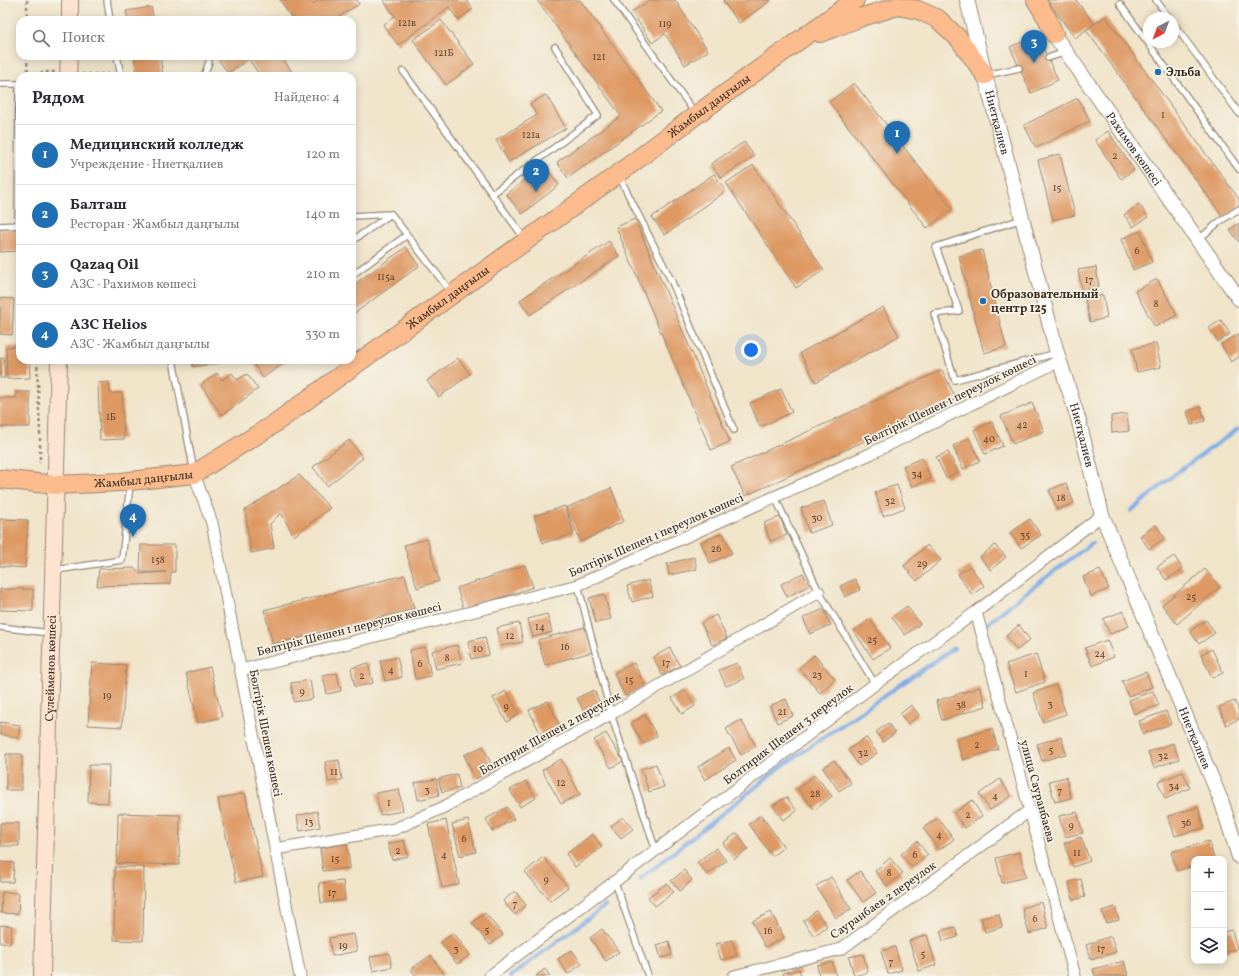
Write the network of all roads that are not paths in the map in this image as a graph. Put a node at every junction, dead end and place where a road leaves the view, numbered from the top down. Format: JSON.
{"nodes":[{"id":1,"x":70,"y":0,"type":"edge"},
{"id":2,"x":106,"y":0,"type":"edge"},
{"id":3,"x":614,"y":0,"type":"edge"},
{"id":4,"x":855,"y":0,"type":"edge"},
{"id":5,"x":967,"y":0,"type":"edge"},
{"id":6,"x":1028,"y":0,"type":"edge"},
{"id":7,"x":1036,"y":0,"type":"edge"},
{"id":8,"x":1156,"y":0,"type":"edge"},
{"id":9,"x":1120,"y":4,"type":"dead end"},
{"id":10,"x":1165,"y":12,"type":"edge"},
{"id":11,"x":70,"y":16,"type":"edge"},
{"id":12,"x":109,"y":16,"type":"edge"},
{"id":13,"x":1179,"y":31,"type":"edge"},
{"id":14,"x":1054,"y":34,"type":"junction"},
{"id":15,"x":798,"y":41,"type":"junction"},
{"id":16,"x":555,"y":47,"type":"dead end"},
{"id":17,"x":1066,"y":52,"type":"junction"},
{"id":18,"x":1048,"y":58,"type":"dead end"},
{"id":19,"x":69,"y":60,"type":"edge"},
{"id":20,"x":118,"y":60,"type":"edge"},
{"id":21,"x":209,"y":62,"type":"dead end"},
{"id":22,"x":1019,"y":68,"type":"dead end"},
{"id":23,"x":403,"y":71,"type":"dead end"},
{"id":24,"x":68,"y":72,"type":"edge"},
{"id":25,"x":120,"y":72,"type":"edge"},
{"id":26,"x":205,"y":72,"type":"edge"},
{"id":27,"x":985,"y":75,"type":"junction"},
{"id":28,"x":0,"y":84,"type":"edge"},
{"id":29,"x":16,"y":84,"type":"edge"},
{"id":30,"x":1239,"y":113,"type":"edge"},
{"id":31,"x":696,"y":115,"type":"junction"},
{"id":32,"x":1239,"y":169,"type":"edge"},
{"id":33,"x":618,"y":174,"type":"junction"},
{"id":34,"x":492,"y":194,"type":"junction"},
{"id":35,"x":1239,"y":209,"type":"edge"},
{"id":36,"x":391,"y":214,"type":"junction"},
{"id":37,"x":356,"y":216,"type":"edge"},
{"id":38,"x":1022,"y":219,"type":"junction"},
{"id":39,"x":16,"y":225,"type":"edge"},
{"id":40,"x":0,"y":226,"type":"edge"},
{"id":41,"x":407,"y":235,"type":"junction"},
{"id":42,"x":356,"y":239,"type":"edge"},
{"id":43,"x":525,"y":240,"type":"junction"},
{"id":44,"x":1197,"y":240,"type":"junction"},
{"id":45,"x":356,"y":272,"type":"edge"},
{"id":46,"x":452,"y":294,"type":"junction"},
{"id":47,"x":1239,"y":298,"type":"edge"},
{"id":48,"x":1058,"y":357,"type":"junction"},
{"id":49,"x":59,"y":364,"type":"edge"},
{"id":50,"x":174,"y":364,"type":"edge"},
{"id":51,"x":734,"y":430,"type":"dead end"},
{"id":52,"x":194,"y":474,"type":"junction"},
{"id":53,"x":0,"y":479,"type":"edge"},
{"id":54,"x":130,"y":481,"type":"junction"},
{"id":55,"x":48,"y":484,"type":"junction"},
{"id":56,"x":775,"y":496,"type":"junction"},
{"id":57,"x":1102,"y":515,"type":"junction"},
{"id":58,"x":53,"y":570,"type":"junction"},
{"id":59,"x":578,"y":585,"type":"junction"},
{"id":60,"x":819,"y":592,"type":"junction"},
{"id":61,"x":976,"y":612,"type":"junction"},
{"id":62,"x":0,"y":627,"type":"edge"},
{"id":63,"x":52,"y":633,"type":"junction"},
{"id":64,"x":240,"y":670,"type":"junction"},
{"id":65,"x":875,"y":684,"type":"junction"},
{"id":66,"x":611,"y":714,"type":"junction"},
{"id":67,"x":1030,"y":810,"type":"junction"},
{"id":68,"x":275,"y":849,"type":"junction"},
{"id":69,"x":656,"y":851,"type":"junction"},
{"id":70,"x":1239,"y":857,"type":"edge"},
{"id":71,"x":615,"y":882,"type":"junction"},
{"id":72,"x":42,"y":976,"type":"edge"},
{"id":73,"x":300,"y":976,"type":"edge"},
{"id":74,"x":490,"y":976,"type":"edge"},
{"id":75,"x":648,"y":976,"type":"edge"},
{"id":76,"x":734,"y":976,"type":"edge"},
{"id":77,"x":1075,"y":976,"type":"edge"}],
"edges":[{"from":1,"to":11,"type":"main road"},
{"from":2,"to":12,"type":"lane"},
{"from":3,"to":31,"type":"lane"},
{"from":4,"to":15,"type":"main road","name":"Жамбыл даңғылы"},
{"from":5,"to":27,"type":"street","name":"Ниетқалиев"},
{"from":6,"to":14,"type":"street","name":"Рахимов көшесі"},
{"from":7,"to":14,"type":"main road"},
{"from":8,"to":10,"type":"lane"},
{"from":9,"to":32,"type":"lane"},
{"from":13,"to":30,"type":"lane"},
{"from":14,"to":17,"type":"street","name":"Рахимов көшесі"},
{"from":15,"to":27,"type":"main road"},
{"from":15,"to":31,"type":"main road","name":"Жамбыл даңғылы"},
{"from":16,"to":34,"type":"lane"},
{"from":17,"to":18,"type":"lane"},
{"from":17,"to":44,"type":"street","name":"Рахимов көшесі"},
{"from":19,"to":24,"type":"main road"},
{"from":20,"to":25,"type":"lane"},
{"from":21,"to":26,"type":"lane"},
{"from":22,"to":27,"type":"lane"},
{"from":23,"to":34,"type":"lane"},
{"from":27,"to":38,"type":"street","name":"Ниетқалиев"},
{"from":28,"to":29,"type":"lane"},
{"from":31,"to":33,"type":"main road","name":"Жамбыл даңғылы"},
{"from":33,"to":43,"type":"main road","name":"Жамбыл даңғылы"},
{"from":33,"to":51,"type":"lane"},
{"from":34,"to":43,"type":"lane"},
{"from":35,"to":44,"type":"lane"},
{"from":36,"to":37,"type":"lane"},
{"from":36,"to":41,"type":"lane"},
{"from":36,"to":42,"type":"lane"},
{"from":38,"to":48,"type":"street","name":"Ниетқалиев"},
{"from":38,"to":48,"type":"lane"},
{"from":39,"to":40,"type":"lane"},
{"from":41,"to":45,"type":"lane"},
{"from":41,"to":46,"type":"lane"},
{"from":43,"to":46,"type":"main road","name":"Жамбыл даңғылы"},
{"from":44,"to":47,"type":"street","name":"Рахимов көшесі"},
{"from":46,"to":52,"type":"main road","name":"Жамбыл даңғылы"},
{"from":48,"to":56,"type":"street","name":"Бөлтірік Шешен 1 переулок көшесі"},
{"from":48,"to":57,"type":"street","name":"Ниетқалиев"},
{"from":49,"to":55,"type":"main road","name":"Сүлейменов көшесі"},
{"from":50,"to":52,"type":"lane"},
{"from":52,"to":54,"type":"main road","name":"Жамбыл даңғылы"},
{"from":52,"to":64,"type":"street","name":"Бөлтірік Шешен көшесі"},
{"from":53,"to":55,"type":"main road","name":"Жамбыл даңғылы"},
{"from":54,"to":55,"type":"main road","name":"Жамбыл даңғылы"},
{"from":54,"to":58,"type":"lane"},
{"from":55,"to":58,"type":"main road","name":"Сүлейменов көшесі"},
{"from":56,"to":59,"type":"street","name":"Бөлтірік Шешен 1 переулок көшесі"},
{"from":56,"to":60,"type":"lane"},
{"from":57,"to":61,"type":"street","name":"Болтирик Шешен 3 переулок"},
{"from":57,"to":70,"type":"street","name":"Ниетқалиев"},
{"from":58,"to":63,"type":"main road","name":"Сүлейменов көшесі"},
{"from":59,"to":64,"type":"street","name":"Бөлтірік Шешен 1 переулок көшесі"},
{"from":59,"to":66,"type":"lane"},
{"from":60,"to":65,"type":"lane"},
{"from":60,"to":66,"type":"street","name":"Болтирик Шешен 2 переулок"},
{"from":61,"to":65,"type":"street","name":"Болтирик Шешен 3 переулок"},
{"from":61,"to":67,"type":"street","name":"улица Сауранбаева"},
{"from":62,"to":63,"type":"lane"},
{"from":63,"to":72,"type":"main road","name":"Сүлейменов көшесі"},
{"from":64,"to":68,"type":"street","name":"Бөлтірік Шешен көшесі"},
{"from":65,"to":69,"type":"street","name":"Болтирик Шешен 3 переулок"},
{"from":66,"to":68,"type":"street","name":"Болтирик Шешен 2 переулок"},
{"from":66,"to":69,"type":"lane"},
{"from":67,"to":76,"type":"street","name":"Сауранбаев 2 переулок"},
{"from":67,"to":77,"type":"street","name":"улица Сауранбаева"},
{"from":68,"to":73,"type":"street","name":"Бөлтірік Шешен көшесі"},
{"from":69,"to":71,"type":"street","name":"Болтирик Шешен 3 переулок"},
{"from":71,"to":74,"type":"street","name":"Болтирик Шешен 3 переулок"},
{"from":71,"to":75,"type":"lane"}]}
